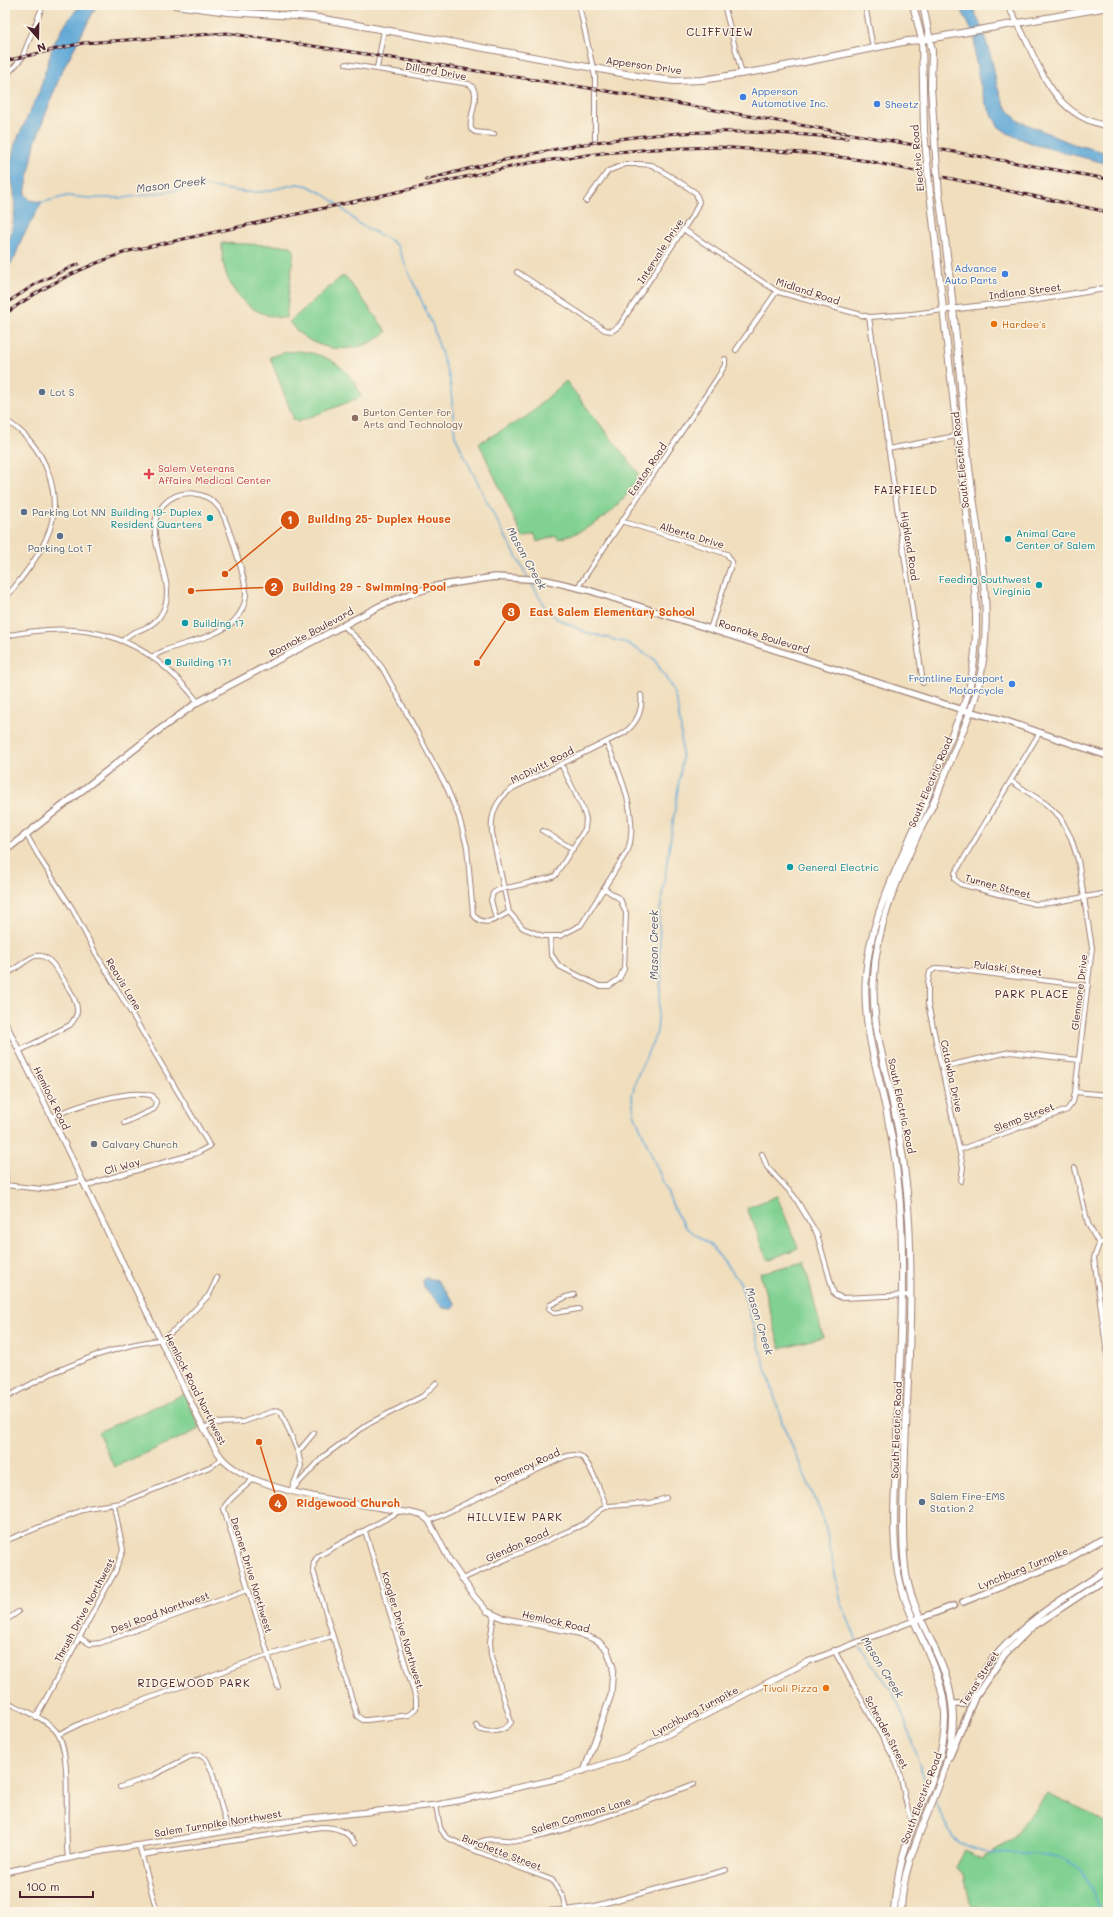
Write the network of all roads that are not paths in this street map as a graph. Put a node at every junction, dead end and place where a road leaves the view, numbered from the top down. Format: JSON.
{"nodes":[{"id":1,"x":43,"y":5,"type":"edge"},
{"id":2,"x":175,"y":5,"type":"edge"},
{"id":3,"x":579,"y":5,"type":"edge"},
{"id":4,"x":724,"y":5,"type":"edge"},
{"id":5,"x":865,"y":5,"type":"edge"},
{"id":6,"x":914,"y":5,"type":"edge"},
{"id":7,"x":923,"y":5,"type":"edge"},
{"id":8,"x":1007,"y":5,"type":"edge"},
{"id":9,"x":1108,"y":7,"type":"edge"},
{"id":10,"x":1086,"y":8,"type":"edge"},
{"id":11,"x":1018,"y":24,"type":"junction"},
{"id":12,"x":384,"y":30,"type":"junction"},
{"id":13,"x":930,"y":39,"type":"junction"},
{"id":14,"x":922,"y":40,"type":"junction"},
{"id":15,"x":873,"y":48,"type":"junction"},
{"id":16,"x":346,"y":64,"type":"dead end"},
{"id":17,"x":377,"y":68,"type":"junction"},
{"id":18,"x":593,"y":68,"type":"junction"},
{"id":19,"x":742,"y":74,"type":"junction"},
{"id":20,"x":5,"y":77,"type":"edge"},
{"id":21,"x":1108,"y":126,"type":"edge"},
{"id":22,"x":494,"y":134,"type":"dead end"},
{"id":23,"x":595,"y":138,"type":"dead end"},
{"id":24,"x":586,"y":201,"type":"dead end"},
{"id":25,"x":683,"y":229,"type":"junction"},
{"id":26,"x":516,"y":272,"type":"dead end"},
{"id":27,"x":1108,"y":288,"type":"edge"},
{"id":28,"x":777,"y":291,"type":"junction"},
{"id":29,"x":954,"y":308,"type":"junction"},
{"id":30,"x":944,"y":310,"type":"junction"},
{"id":31,"x":869,"y":317,"type":"junction"},
{"id":32,"x":736,"y":350,"type":"dead end"},
{"id":33,"x":725,"y":359,"type":"dead end"},
{"id":34,"x":5,"y":420,"type":"edge"},
{"id":35,"x":967,"y":434,"type":"junction"},
{"id":36,"x":958,"y":436,"type":"junction"},
{"id":37,"x":888,"y":449,"type":"junction"},
{"id":38,"x":621,"y":522,"type":"junction"},
{"id":39,"x":578,"y":587,"type":"junction"},
{"id":40,"x":5,"y":599,"type":"edge"},
{"id":41,"x":343,"y":625,"type":"junction"},
{"id":42,"x":710,"y":629,"type":"junction"},
{"id":43,"x":5,"y":636,"type":"edge"},
{"id":44,"x":122,"y":641,"type":"junction"},
{"id":45,"x":153,"y":658,"type":"junction"},
{"id":46,"x":923,"y":683,"type":"dead end"},
{"id":47,"x":641,"y":695,"type":"dead end"},
{"id":48,"x":198,"y":702,"type":"junction"},
{"id":49,"x":963,"y":710,"type":"junction"},
{"id":50,"x":971,"y":712,"type":"junction"},
{"id":51,"x":1040,"y":732,"type":"junction"},
{"id":52,"x":606,"y":742,"type":"junction"},
{"id":53,"x":1108,"y":756,"type":"edge"},
{"id":54,"x":561,"y":764,"type":"junction"},
{"id":55,"x":1011,"y":781,"type":"junction"},
{"id":56,"x":543,"y":831,"type":"dead end"},
{"id":57,"x":26,"y":834,"type":"junction"},
{"id":58,"x":573,"y":849,"type":"junction"},
{"id":59,"x":5,"y":851,"type":"edge"},
{"id":60,"x":503,"y":889,"type":"junction"},
{"id":61,"x":605,"y":889,"type":"junction"},
{"id":62,"x":1108,"y":893,"type":"edge"},
{"id":63,"x":1084,"y":898,"type":"junction"},
{"id":64,"x":509,"y":912,"type":"junction"},
{"id":65,"x":496,"y":919,"type":"junction"},
{"id":66,"x":550,"y":937,"type":"junction"},
{"id":67,"x":929,"y":974,"type":"joint"},
{"id":68,"x":5,"y":975,"type":"edge"},
{"id":69,"x":1088,"y":986,"type":"junction"},
{"id":70,"x":5,"y":1022,"type":"edge"},
{"id":71,"x":19,"y":1051,"type":"junction"},
{"id":72,"x":1079,"y":1060,"type":"junction"},
{"id":73,"x":942,"y":1067,"type":"junction"},
{"id":74,"x":1075,"y":1092,"type":"junction"},
{"id":75,"x":1108,"y":1095,"type":"edge"},
{"id":76,"x":51,"y":1117,"type":"junction"},
{"id":77,"x":124,"y":1123,"type":"dead end"},
{"id":78,"x":209,"y":1144,"type":"joint"},
{"id":79,"x":959,"y":1150,"type":"junction"},
{"id":80,"x":762,"y":1154,"type":"dead end"},
{"id":81,"x":5,"y":1166,"type":"edge"},
{"id":82,"x":1075,"y":1168,"type":"dead end"},
{"id":83,"x":82,"y":1181,"type":"junction"},
{"id":84,"x":961,"y":1181,"type":"dead end"},
{"id":85,"x":5,"y":1185,"type":"edge"},
{"id":86,"x":85,"y":1187,"type":"junction"},
{"id":87,"x":1108,"y":1239,"type":"edge"},
{"id":88,"x":1099,"y":1244,"type":"junction"},
{"id":89,"x":217,"y":1278,"type":"dead end"},
{"id":90,"x":901,"y":1294,"type":"junction"},
{"id":91,"x":574,"y":1295,"type":"dead end"},
{"id":92,"x":909,"y":1295,"type":"junction"},
{"id":93,"x":579,"y":1309,"type":"dead end"},
{"id":94,"x":161,"y":1339,"type":"junction"},
{"id":95,"x":1108,"y":1361,"type":"edge"},
{"id":96,"x":436,"y":1383,"type":"dead end"},
{"id":97,"x":5,"y":1398,"type":"edge"},
{"id":98,"x":204,"y":1428,"type":"junction"},
{"id":99,"x":314,"y":1433,"type":"dead end"},
{"id":100,"x":298,"y":1452,"type":"junction"},
{"id":101,"x":222,"y":1458,"type":"junction"},
{"id":102,"x":252,"y":1479,"type":"junction"},
{"id":103,"x":291,"y":1491,"type":"junction"},
{"id":104,"x":666,"y":1498,"type":"dead end"},
{"id":105,"x":114,"y":1505,"type":"junction"},
{"id":106,"x":607,"y":1507,"type":"junction"},
{"id":107,"x":400,"y":1510,"type":"junction"},
{"id":108,"x":429,"y":1521,"type":"junction"},
{"id":109,"x":365,"y":1531,"type":"junction"},
{"id":110,"x":1108,"y":1536,"type":"edge"},
{"id":111,"x":5,"y":1541,"type":"edge"},
{"id":112,"x":1108,"y":1569,"type":"edge"},
{"id":113,"x":1108,"y":1577,"type":"edge"},
{"id":114,"x":462,"y":1579,"type":"junction"},
{"id":115,"x":248,"y":1589,"type":"junction"},
{"id":116,"x":963,"y":1602,"type":"tunnel mouth"},
{"id":117,"x":953,"y":1606,"type":"tunnel mouth"},
{"id":118,"x":18,"y":1612,"type":"dead end"},
{"id":119,"x":494,"y":1615,"type":"junction"},
{"id":120,"x":921,"y":1618,"type":"junction"},
{"id":121,"x":5,"y":1621,"type":"edge"},
{"id":122,"x":913,"y":1621,"type":"junction"},
{"id":123,"x":332,"y":1636,"type":"junction"},
{"id":124,"x":79,"y":1637,"type":"junction"},
{"id":125,"x":834,"y":1650,"type":"junction"},
{"id":126,"x":268,"y":1656,"type":"junction"},
{"id":127,"x":278,"y":1687,"type":"dead end"},
{"id":128,"x":5,"y":1701,"type":"edge"},
{"id":129,"x":952,"y":1704,"type":"junction"},
{"id":130,"x":36,"y":1717,"type":"junction"},
{"id":131,"x":476,"y":1725,"type":"dead end"},
{"id":132,"x":58,"y":1734,"type":"junction"},
{"id":133,"x":946,"y":1764,"type":"junction"},
{"id":134,"x":584,"y":1771,"type":"junction"},
{"id":135,"x":694,"y":1784,"type":"dead end"},
{"id":136,"x":120,"y":1787,"type":"dead end"},
{"id":137,"x":436,"y":1805,"type":"junction"},
{"id":138,"x":913,"y":1825,"type":"junction"},
{"id":139,"x":228,"y":1831,"type":"junction"},
{"id":140,"x":355,"y":1843,"type":"dead end"},
{"id":141,"x":139,"y":1845,"type":"junction"},
{"id":142,"x":471,"y":1849,"type":"junction"},
{"id":143,"x":142,"y":1855,"type":"junction"},
{"id":144,"x":68,"y":1857,"type":"junction"},
{"id":145,"x":726,"y":1870,"type":"dead end"},
{"id":146,"x":5,"y":1872,"type":"edge"},
{"id":147,"x":566,"y":1911,"type":"edge"},
{"id":148,"x":157,"y":1912,"type":"edge"},
{"id":149,"x":518,"y":1912,"type":"edge"},
{"id":150,"x":894,"y":1912,"type":"edge"},
{"id":151,"x":901,"y":1912,"type":"edge"}],
"edges":[{"from":1,"to":20,"type":"street"},
{"from":2,"to":12,"type":"main road","name":"Apperson Drive"},
{"from":3,"to":18,"type":"street"},
{"from":4,"to":19,"type":"street"},
{"from":5,"to":15,"type":"street"},
{"from":6,"to":14,"type":"main road","name":"Electric Road"},
{"from":7,"to":13,"type":"main road","name":"Electric Road"},
{"from":8,"to":11,"type":"street"},
{"from":9,"to":10,"type":"main road","name":"Apperson Drive"},
{"from":10,"to":11,"type":"main road","name":"Apperson Drive"},
{"from":11,"to":13,"type":"main road","name":"Apperson Drive"},
{"from":11,"to":21,"type":"street"},
{"from":12,"to":17,"type":"street"},
{"from":12,"to":18,"type":"main road","name":"Apperson Drive"},
{"from":13,"to":14,"type":"main road","name":"Apperson Drive"},
{"from":13,"to":29,"type":"main road","name":"Electric Road","bridge":true},
{"from":14,"to":15,"type":"main road","name":"Apperson Drive"},
{"from":14,"to":30,"type":"main road","name":"Electric Road","bridge":true},
{"from":15,"to":19,"type":"main road","name":"Apperson Drive"},
{"from":16,"to":17,"type":"street","name":"Dillard Drive"},
{"from":17,"to":22,"type":"street","name":"Dillard Drive"},
{"from":18,"to":19,"type":"main road","name":"Apperson Drive"},
{"from":18,"to":23,"type":"street"},
{"from":24,"to":25,"type":"street","name":"Intervale Drive"},
{"from":25,"to":26,"type":"street","name":"Intervale Drive"},
{"from":25,"to":28,"type":"street","name":"Midland Road"},
{"from":27,"to":29,"type":"street","name":"Indiana Street"},
{"from":28,"to":31,"type":"street","name":"Midland Road"},
{"from":28,"to":32,"type":"street"},
{"from":29,"to":30,"type":"street","name":"Indiana Street"},
{"from":29,"to":35,"type":"main road","name":"South Electric Road"},
{"from":30,"to":31,"type":"street","name":"Midland Road"},
{"from":30,"to":36,"type":"main road","name":"South Electric Road"},
{"from":31,"to":37,"type":"street","name":"Highland Road"},
{"from":33,"to":38,"type":"street","name":"Easton Road"},
{"from":34,"to":40,"type":"street"},
{"from":35,"to":36,"type":"street"},
{"from":35,"to":50,"type":"main road","name":"South Electric Road"},
{"from":36,"to":37,"type":"street"},
{"from":36,"to":49,"type":"main road","name":"South Electric Road"},
{"from":37,"to":46,"type":"street","name":"Highland Road"},
{"from":38,"to":39,"type":"street","name":"Easton Road"},
{"from":38,"to":42,"type":"street","name":"Alberta Drive"},
{"from":39,"to":41,"type":"main road","name":"Roanoke Boulevard"},
{"from":39,"to":42,"type":"main road","name":"Roanoke Boulevard"},
{"from":41,"to":48,"type":"main road","name":"Roanoke Boulevard"},
{"from":41,"to":65,"type":"street"},
{"from":42,"to":49,"type":"main road","name":"Roanoke Boulevard"},
{"from":43,"to":44,"type":"street"},
{"from":44,"to":45,"type":"street"},
{"from":44,"to":45,"type":"street"},
{"from":45,"to":48,"type":"street"},
{"from":47,"to":52,"type":"street"},
{"from":48,"to":57,"type":"main road","name":"Roanoke Boulevard"},
{"from":49,"to":50,"type":"main road","name":"Roanoke Boulevard"},
{"from":49,"to":90,"type":"main road","name":"South Electric Road"},
{"from":50,"to":51,"type":"main road","name":"Roanoke Boulevard"},
{"from":50,"to":92,"type":"main road","name":"South Electric Road"},
{"from":51,"to":53,"type":"main road","name":"Roanoke Boulevard"},
{"from":51,"to":55,"type":"street"},
{"from":52,"to":54,"type":"street","name":"McDivitt Road"},
{"from":52,"to":61,"type":"street","name":"McDivitt Road"},
{"from":54,"to":58,"type":"street"},
{"from":54,"to":60,"type":"street","name":"McDivitt Road"},
{"from":55,"to":63,"type":"street","name":"Glenmore Drive"},
{"from":55,"to":63,"type":"street","name":"Turner Street"},
{"from":56,"to":58,"type":"street"},
{"from":57,"to":59,"type":"main road","name":"Roanoke Boulevard"},
{"from":57,"to":78,"type":"street","name":"Reavis Lane"},
{"from":58,"to":60,"type":"street"},
{"from":60,"to":64,"type":"street","name":"McDivitt Road"},
{"from":60,"to":65,"type":"street"},
{"from":61,"to":66,"type":"street","name":"McDivitt Road"},
{"from":61,"to":66,"type":"street"},
{"from":62,"to":63,"type":"street","name":"Turner Street"},
{"from":63,"to":69,"type":"street","name":"Glenmore Drive"},
{"from":64,"to":65,"type":"street"},
{"from":64,"to":66,"type":"street","name":"McDivitt Road"},
{"from":67,"to":69,"type":"street","name":"Pulaski Street"},
{"from":67,"to":73,"type":"street","name":"Catawba Drive"},
{"from":68,"to":71,"type":"street"},
{"from":69,"to":72,"type":"street","name":"Glenmore Drive"},
{"from":70,"to":71,"type":"street","name":"Hemlock Road"},
{"from":71,"to":76,"type":"street","name":"Hemlock Road"},
{"from":72,"to":73,"type":"street"},
{"from":72,"to":74,"type":"street","name":"Glenmore Drive"},
{"from":73,"to":79,"type":"street","name":"Catawba Drive"},
{"from":74,"to":75,"type":"street"},
{"from":74,"to":79,"type":"street","name":"Slemp Street"},
{"from":76,"to":77,"type":"street"},
{"from":76,"to":83,"type":"street","name":"Hemlock Road"},
{"from":78,"to":86,"type":"street","name":"Cli Way"},
{"from":79,"to":84,"type":"street","name":"Catawba Drive"},
{"from":80,"to":90,"type":"street"},
{"from":81,"to":85,"type":"street"},
{"from":82,"to":88,"type":"street"},
{"from":83,"to":85,"type":"street"},
{"from":83,"to":86,"type":"street","name":"Hemlock Road Northwest"},
{"from":86,"to":94,"type":"street","name":"Hemlock Road Northwest"},
{"from":87,"to":88,"type":"street"},
{"from":88,"to":95,"type":"street"},
{"from":89,"to":94,"type":"street"},
{"from":90,"to":92,"type":"street"},
{"from":90,"to":122,"type":"main road","name":"South Electric Road"},
{"from":91,"to":93,"type":"street"},
{"from":92,"to":120,"type":"main road","name":"South Electric Road"},
{"from":94,"to":97,"type":"street"},
{"from":94,"to":98,"type":"street","name":"Hemlock Road Northwest"},
{"from":96,"to":103,"type":"street"},
{"from":98,"to":100,"type":"street"},
{"from":98,"to":101,"type":"street","name":"Hemlock Road Northwest"},
{"from":99,"to":100,"type":"street"},
{"from":100,"to":103,"type":"street"},
{"from":101,"to":102,"type":"street","name":"Hemlock Road Northwest"},
{"from":101,"to":105,"type":"street"},
{"from":102,"to":103,"type":"street","name":"Hemlock Road Northwest"},
{"from":102,"to":115,"type":"street","name":"Deaner Drive Northwest"},
{"from":103,"to":107,"type":"street","name":"Hemlock Road Northwest"},
{"from":104,"to":106,"type":"street","name":"Glendon Road"},
{"from":105,"to":111,"type":"street"},
{"from":105,"to":124,"type":"street","name":"Thrush Drive Northwest"},
{"from":106,"to":108,"type":"street","name":"Pomeroy Road"},
{"from":106,"to":114,"type":"street","name":"Glendon Road"},
{"from":107,"to":108,"type":"street","name":"Hemlock Road Northwest"},
{"from":107,"to":109,"type":"street"},
{"from":108,"to":114,"type":"street"},
{"from":109,"to":123,"type":"street"},
{"from":109,"to":123,"type":"street","name":"Koogler Drive Northwest"},
{"from":110,"to":116,"type":"main road","name":"Lynchburg Turnpike"},
{"from":112,"to":129,"type":"main road","name":"Texas Street"},
{"from":113,"to":133,"type":"main road","name":"Texas Street"},
{"from":114,"to":119,"type":"street","name":"Hemlock Road"},
{"from":115,"to":124,"type":"street","name":"Desi Road Northwest"},
{"from":115,"to":126,"type":"street","name":"Deaner Drive Northwest"},
{"from":117,"to":120,"type":"main road","name":"Lynchburg Turnpike"},
{"from":118,"to":121,"type":"street"},
{"from":119,"to":131,"type":"street"},
{"from":119,"to":134,"type":"street","name":"Hemlock Road"},
{"from":120,"to":122,"type":"main road","name":"Lynchburg Turnpike"},
{"from":120,"to":129,"type":"main road","name":"South Electric Road"},
{"from":122,"to":125,"type":"street","name":"Lynchburg Turnpike"},
{"from":122,"to":138,"type":"main road","name":"South Electric Road"},
{"from":123,"to":126,"type":"street"},
{"from":124,"to":130,"type":"street","name":"Thrush Drive Northwest"},
{"from":125,"to":134,"type":"street","name":"Lynchburg Turnpike"},
{"from":125,"to":138,"type":"street","name":"Schrader Street"},
{"from":126,"to":127,"type":"street","name":"Deaner Drive Northwest"},
{"from":126,"to":132,"type":"street"},
{"from":128,"to":130,"type":"street"},
{"from":129,"to":133,"type":"main road","name":"South Electric Road"},
{"from":130,"to":132,"type":"street"},
{"from":132,"to":144,"type":"street"},
{"from":133,"to":151,"type":"main road","name":"South Electric Road"},
{"from":134,"to":137,"type":"street","name":"Lynchburg Turnpike"},
{"from":135,"to":142,"type":"street","name":"Salem Commons Lane"},
{"from":136,"to":139,"type":"street"},
{"from":137,"to":139,"type":"street","name":"Salem Turnpike Northwest"},
{"from":137,"to":142,"type":"street","name":"Burchette Street"},
{"from":138,"to":150,"type":"main road","name":"South Electric Road"},
{"from":139,"to":141,"type":"street","name":"Salem Turnpike Northwest"},
{"from":140,"to":143,"type":"street"},
{"from":141,"to":143,"type":"street"},
{"from":141,"to":144,"type":"street","name":"Salem Turnpike Northwest"},
{"from":142,"to":147,"type":"street","name":"Burchette Street"},
{"from":143,"to":148,"type":"street"},
{"from":144,"to":146,"type":"street","name":"Salem Turnpike Northwest"},
{"from":145,"to":147,"type":"street"},
{"from":147,"to":149,"type":"street"}]}
